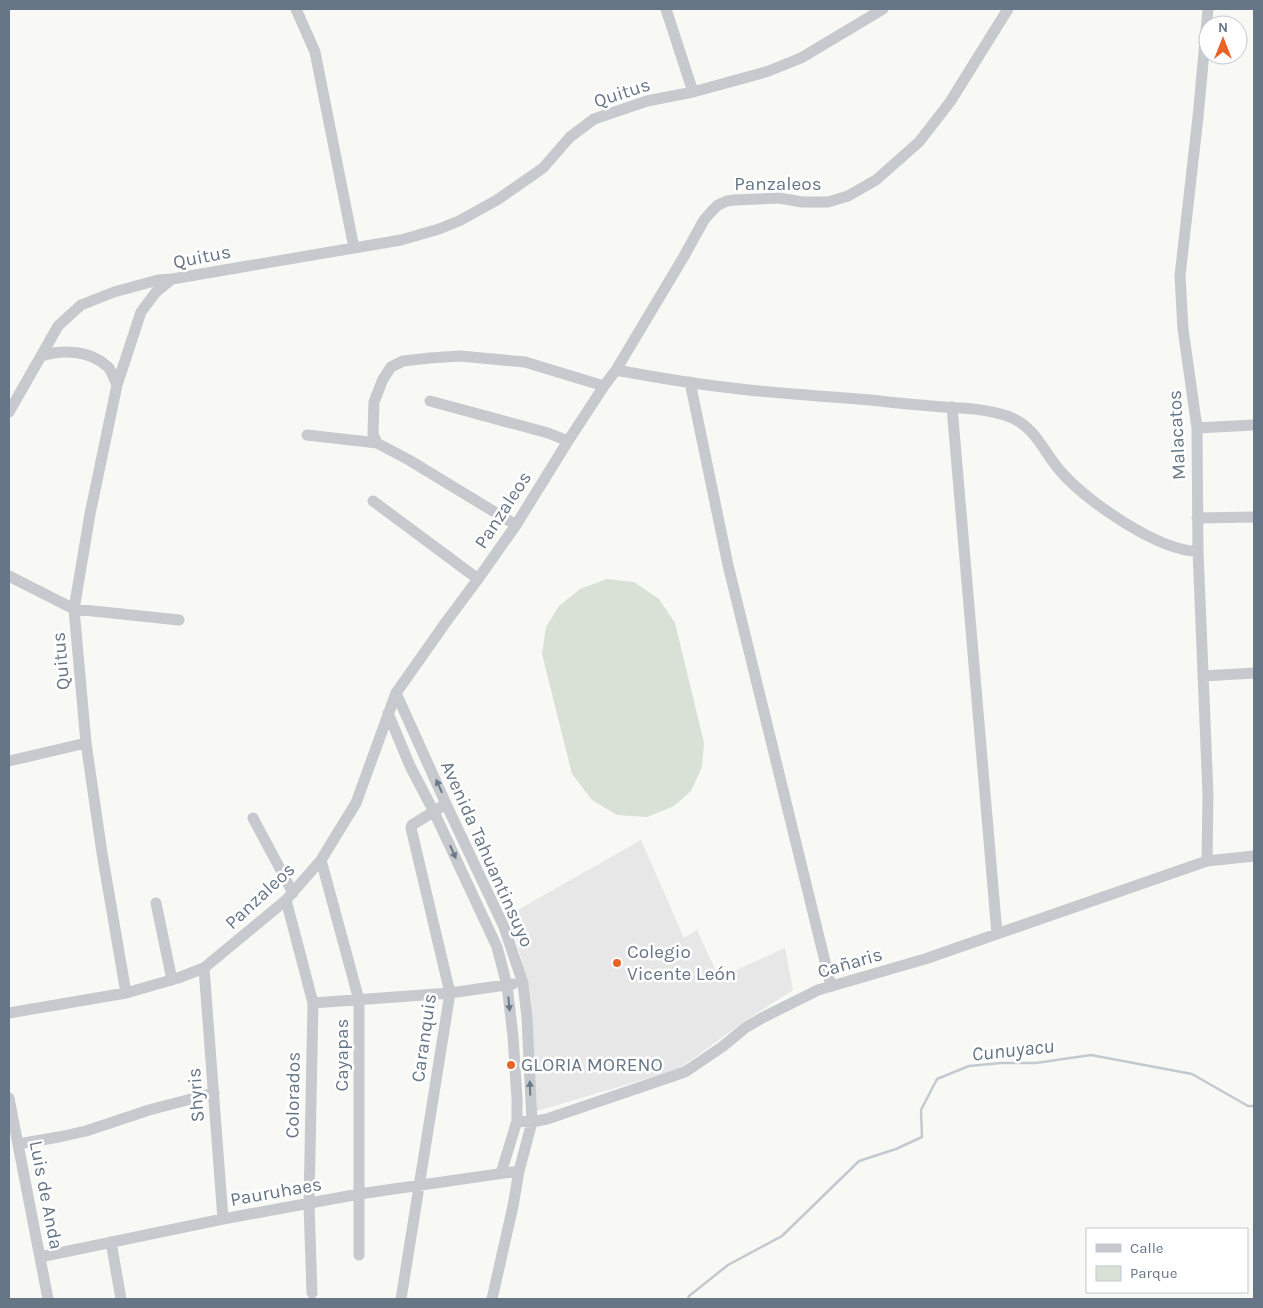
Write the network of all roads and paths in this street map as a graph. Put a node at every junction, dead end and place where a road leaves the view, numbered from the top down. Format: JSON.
{"nodes":[{"id":1,"x":296,"y":9,"type":"edge"},
{"id":2,"x":666,"y":9,"type":"edge"},
{"id":3,"x":882,"y":9,"type":"edge"},
{"id":4,"x":1208,"y":9,"type":"edge"},
{"id":5,"x":1005,"y":10,"type":"edge"},
{"id":6,"x":693,"y":92,"type":"junction"},
{"id":7,"x":354,"y":248,"type":"junction"},
{"id":8,"x":172,"y":279,"type":"junction"},
{"id":9,"x":41,"y":356,"type":"junction"},
{"id":10,"x":616,"y":370,"type":"junction"},
{"id":11,"x":690,"y":382,"type":"junction"},
{"id":12,"x":117,"y":384,"type":"junction"},
{"id":13,"x":604,"y":386,"type":"junction"},
{"id":14,"x":430,"y":400,"type":"dead end"},
{"id":15,"x":952,"y":407,"type":"junction"},
{"id":16,"x":9,"y":412,"type":"edge"},
{"id":17,"x":1254,"y":425,"type":"edge"},
{"id":18,"x":1197,"y":428,"type":"junction"},
{"id":19,"x":306,"y":435,"type":"dead end"},
{"id":20,"x":568,"y":441,"type":"junction"},
{"id":21,"x":377,"y":443,"type":"junction"},
{"id":22,"x":373,"y":501,"type":"dead end"},
{"id":23,"x":1254,"y":517,"type":"edge"},
{"id":24,"x":1197,"y":518,"type":"junction"},
{"id":25,"x":516,"y":525,"type":"junction"},
{"id":26,"x":1198,"y":552,"type":"junction"},
{"id":27,"x":9,"y":576,"type":"edge"},
{"id":28,"x":478,"y":579,"type":"junction"},
{"id":29,"x":74,"y":609,"type":"junction"},
{"id":30,"x":179,"y":620,"type":"dead end"},
{"id":31,"x":1254,"y":673,"type":"edge"},
{"id":32,"x":1203,"y":676,"type":"junction"},
{"id":33,"x":396,"y":693,"type":"junction"},
{"id":34,"x":388,"y":713,"type":"junction"},
{"id":35,"x":86,"y":743,"type":"junction"},
{"id":36,"x":9,"y":761,"type":"edge"},
{"id":37,"x":446,"y":804,"type":"junction"},
{"id":38,"x":434,"y":812,"type":"junction"},
{"id":39,"x":253,"y":818,"type":"dead end"},
{"id":40,"x":1254,"y":856,"type":"edge"},
{"id":41,"x":321,"y":860,"type":"junction"},
{"id":42,"x":1207,"y":861,"type":"junction"},
{"id":43,"x":289,"y":896,"type":"junction"},
{"id":44,"x":156,"y":903,"type":"dead end"},
{"id":45,"x":997,"y":934,"type":"junction"},
{"id":46,"x":204,"y":968,"type":"junction"},
{"id":47,"x":172,"y":980,"type":"junction"},
{"id":48,"x":523,"y":983,"type":"junction"},
{"id":49,"x":507,"y":985,"type":"junction"},
{"id":50,"x":831,"y":986,"type":"junction"},
{"id":51,"x":126,"y":993,"type":"junction"},
{"id":52,"x":450,"y":993,"type":"junction"},
{"id":53,"x":359,"y":1000,"type":"junction"},
{"id":54,"x":313,"y":1003,"type":"junction"},
{"id":55,"x":9,"y":1012,"type":"edge"},
{"id":56,"x":214,"y":1093,"type":"junction"},
{"id":57,"x":9,"y":1098,"type":"edge"},
{"id":58,"x":517,"y":1121,"type":"junction"},
{"id":59,"x":532,"y":1122,"type":"junction"},
{"id":60,"x":18,"y":1144,"type":"junction"},
{"id":61,"x":519,"y":1170,"type":"junction"},
{"id":62,"x":501,"y":1173,"type":"junction"},
{"id":63,"x":420,"y":1185,"type":"junction"},
{"id":64,"x":359,"y":1194,"type":"junction"},
{"id":65,"x":309,"y":1204,"type":"junction"},
{"id":66,"x":223,"y":1219,"type":"junction"},
{"id":67,"x":111,"y":1242,"type":"junction"},
{"id":68,"x":359,"y":1255,"type":"dead end"},
{"id":69,"x":40,"y":1257,"type":"junction"},
{"id":70,"x":312,"y":1293,"type":"dead end"},
{"id":71,"x":48,"y":1299,"type":"edge"},
{"id":72,"x":121,"y":1299,"type":"edge"},
{"id":73,"x":401,"y":1299,"type":"edge"},
{"id":74,"x":492,"y":1299,"type":"edge"}],
"edges":[{"from":1,"to":7,"type":"street"},
{"from":2,"to":6,"type":"street"},
{"from":3,"to":6,"type":"street","name":"Quitus"},
{"from":4,"to":18,"type":"street","name":"Malacatos"},
{"from":5,"to":10,"type":"street","name":"Panzaleos"},
{"from":6,"to":7,"type":"street","name":"Quitus"},
{"from":7,"to":8,"type":"street","name":"Quitus"},
{"from":8,"to":9,"type":"street"},
{"from":8,"to":12,"type":"street","name":"Quitus"},
{"from":9,"to":12,"type":"street"},
{"from":9,"to":16,"type":"street"},
{"from":10,"to":11,"type":"street"},
{"from":10,"to":13,"type":"street","name":"Panzaleos"},
{"from":11,"to":15,"type":"street"},
{"from":11,"to":50,"type":"street"},
{"from":12,"to":29,"type":"street","name":"Quitus"},
{"from":13,"to":20,"type":"street","name":"Panzaleos"},
{"from":13,"to":21,"type":"street"},
{"from":14,"to":20,"type":"street"},
{"from":15,"to":26,"type":"street"},
{"from":15,"to":45,"type":"street"},
{"from":17,"to":18,"type":"street"},
{"from":18,"to":24,"type":"street","name":"Malacatos"},
{"from":19,"to":21,"type":"street"},
{"from":20,"to":25,"type":"street","name":"Panzaleos"},
{"from":21,"to":25,"type":"street"},
{"from":22,"to":28,"type":"street"},
{"from":23,"to":24,"type":"street"},
{"from":24,"to":26,"type":"street","name":"Malacatos"},
{"from":25,"to":28,"type":"street","name":"Panzaleos"},
{"from":26,"to":32,"type":"street","name":"Malacatos"},
{"from":27,"to":29,"type":"street"},
{"from":28,"to":33,"type":"street","name":"Panzaleos"},
{"from":29,"to":30,"type":"street"},
{"from":29,"to":35,"type":"street","name":"Quitus"},
{"from":31,"to":32,"type":"street"},
{"from":32,"to":42,"type":"street","name":"Malacatos"},
{"from":33,"to":34,"type":"street","name":"Panzaleos"},
{"from":37,"to":33,"type":"street","name":"Avenida Tahuantinsuyo","one_way":true},
{"from":34,"to":38,"type":"street","name":"Avenida Tahuantinsuyo"},
{"from":34,"to":41,"type":"street","name":"Panzaleos"},
{"from":35,"to":36,"type":"street"},
{"from":35,"to":51,"type":"street","name":"Quitus"},
{"from":37,"to":38,"type":"street","name":"Caranquis"},
{"from":37,"to":48,"type":"street","name":"Avenida Tahuantinsuyo"},
{"from":38,"to":49,"type":"street","name":"Avenida Tahuantinsuyo","one_way":true},
{"from":38,"to":52,"type":"street","name":"Caranquis"},
{"from":39,"to":43,"type":"street","name":"Colorados"},
{"from":40,"to":42,"type":"street","name":"Cañaris"},
{"from":41,"to":43,"type":"street","name":"Panzaleos"},
{"from":41,"to":53,"type":"street","name":"Cayapas"},
{"from":42,"to":45,"type":"street","name":"Cañaris"},
{"from":43,"to":46,"type":"street","name":"Panzaleos"},
{"from":43,"to":54,"type":"street","name":"Colorados"},
{"from":44,"to":47,"type":"street"},
{"from":45,"to":50,"type":"street","name":"Cañaris"},
{"from":46,"to":47,"type":"street","name":"Panzaleos"},
{"from":46,"to":56,"type":"street","name":"Shyris"},
{"from":47,"to":51,"type":"street","name":"Panzaleos"},
{"from":48,"to":49,"type":"street"},
{"from":59,"to":48,"type":"street","name":"Avenida Tahuantinsuyo","one_way":true},
{"from":49,"to":52,"type":"street"},
{"from":49,"to":58,"type":"street","name":"Avenida Tahuantinsuyo","one_way":true},
{"from":50,"to":59,"type":"street","name":"Cañaris"},
{"from":51,"to":55,"type":"street","name":"Panzaleos"},
{"from":52,"to":53,"type":"street"},
{"from":52,"to":63,"type":"street","name":"Caranquis"},
{"from":53,"to":54,"type":"street"},
{"from":53,"to":64,"type":"street","name":"Cayapas"},
{"from":54,"to":65,"type":"street","name":"Colorados"},
{"from":56,"to":60,"type":"street"},
{"from":56,"to":66,"type":"street","name":"Shyris"},
{"from":57,"to":60,"type":"street","name":"Luis de Anda"},
{"from":58,"to":59,"type":"street","name":"Cañaris"},
{"from":58,"to":62,"type":"street","name":"Avenida Tahuantinsuyo"},
{"from":59,"to":61,"type":"street","name":"Avenida Tahuantinsuyo"},
{"from":60,"to":69,"type":"street","name":"Luis de Anda"},
{"from":61,"to":62,"type":"street","name":"Pauruhaes"},
{"from":61,"to":74,"type":"street","name":"Avenida Tahuantinsuyo"},
{"from":62,"to":63,"type":"street","name":"Pauruhaes"},
{"from":63,"to":64,"type":"street","name":"Pauruhaes"},
{"from":63,"to":73,"type":"street","name":"Caranquis"},
{"from":64,"to":65,"type":"street","name":"Pauruhaes"},
{"from":64,"to":68,"type":"street","name":"Cayapas"},
{"from":65,"to":66,"type":"street","name":"Pauruhaes"},
{"from":65,"to":70,"type":"street","name":"Colorados"},
{"from":66,"to":67,"type":"street","name":"Pauruhaes"},
{"from":67,"to":69,"type":"street","name":"Pauruhaes"},
{"from":67,"to":72,"type":"street"},
{"from":69,"to":71,"type":"street","name":"Luis de Anda"}]}
